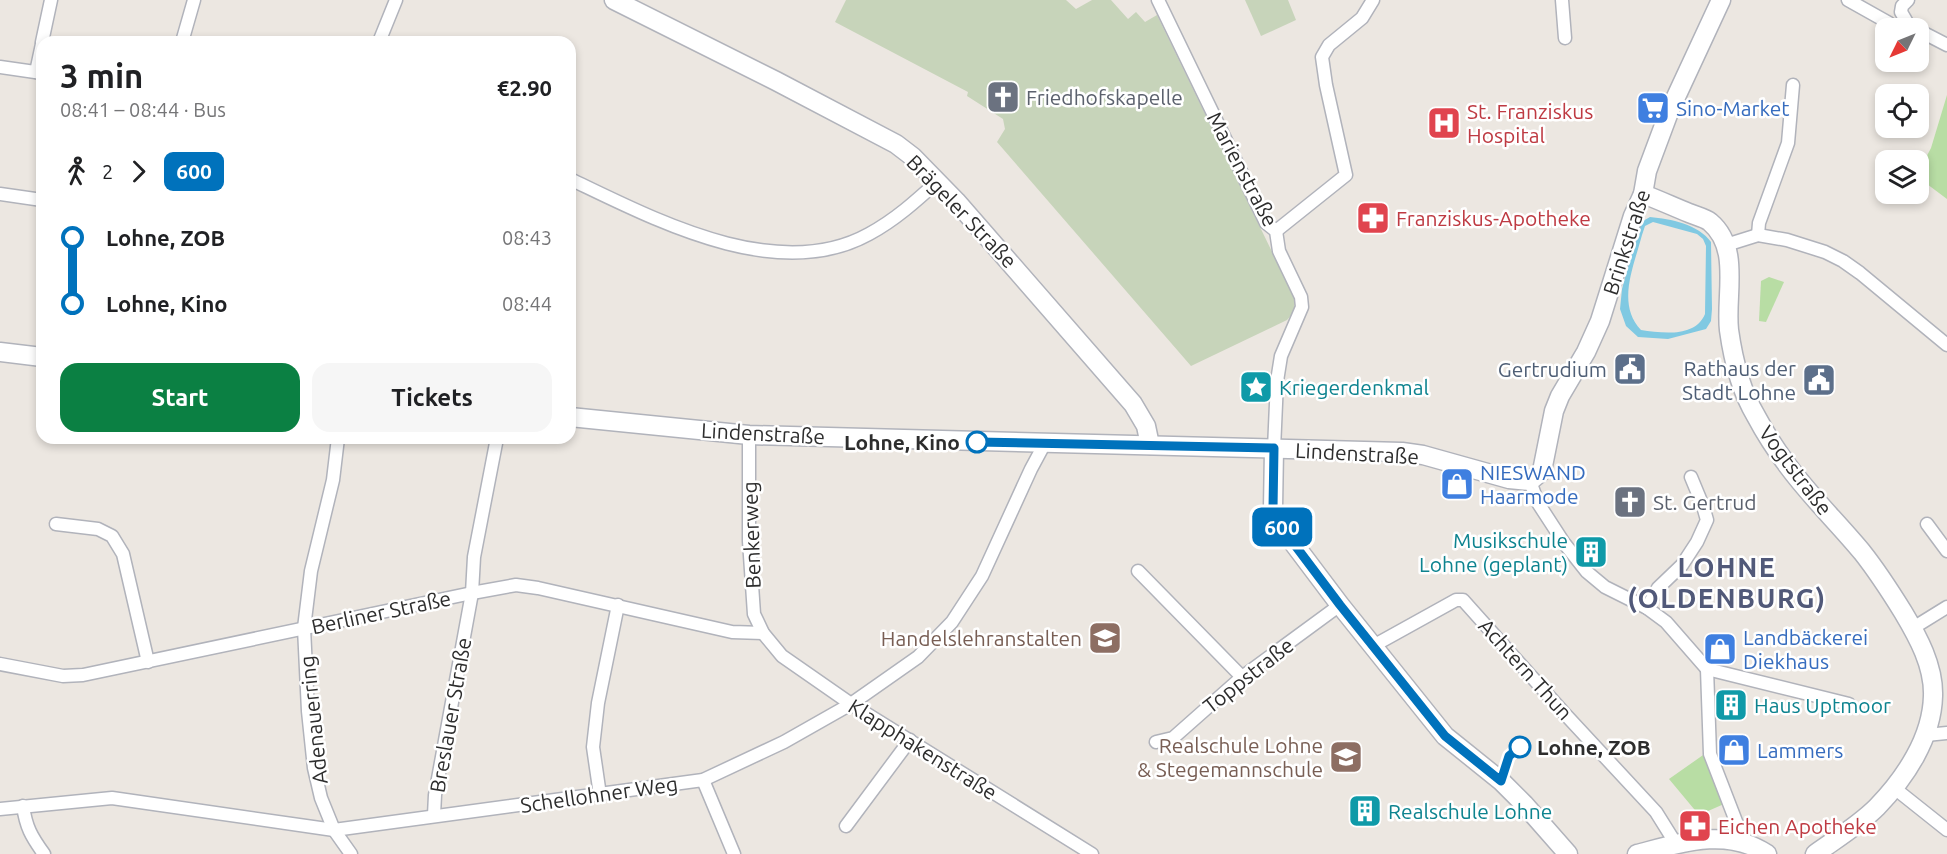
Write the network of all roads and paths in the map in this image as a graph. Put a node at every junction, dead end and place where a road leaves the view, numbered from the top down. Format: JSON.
{"nodes":[{"id":1,"x":51,"y":0,"type":"edge"},
{"id":2,"x":194,"y":0,"type":"edge"},
{"id":3,"x":396,"y":0,"type":"edge"},
{"id":4,"x":614,"y":0,"type":"edge"},
{"id":5,"x":1158,"y":0,"type":"edge"},
{"id":6,"x":1373,"y":0,"type":"edge"},
{"id":7,"x":1563,"y":0,"type":"edge"},
{"id":8,"x":1721,"y":0,"type":"edge"},
{"id":9,"x":1848,"y":0,"type":"edge"},
{"id":10,"x":1908,"y":0,"type":"edge"},
{"id":11,"x":1880,"y":18,"type":"edge"},
{"id":12,"x":1904,"y":18,"type":"edge"},
{"id":13,"x":1929,"y":35,"type":"edge"},
{"id":14,"x":43,"y":36,"type":"edge"},
{"id":15,"x":184,"y":36,"type":"edge"},
{"id":16,"x":381,"y":36,"type":"edge"},
{"id":17,"x":1565,"y":38,"type":"dead end"},
{"id":18,"x":1947,"y":45,"type":"edge"},
{"id":19,"x":0,"y":67,"type":"edge"},
{"id":20,"x":36,"y":72,"type":"edge"},
{"id":21,"x":1793,"y":85,"type":"dead end"},
{"id":22,"x":938,"y":182,"type":"junction"},
{"id":23,"x":576,"y":183,"type":"edge"},
{"id":24,"x":0,"y":194,"type":"edge"},
{"id":25,"x":1643,"y":194,"type":"junction"},
{"id":26,"x":36,"y":199,"type":"edge"},
{"id":27,"x":1276,"y":231,"type":"junction"},
{"id":28,"x":1758,"y":235,"type":"junction"},
{"id":29,"x":1726,"y":245,"type":"junction"},
{"id":30,"x":1947,"y":345,"type":"edge"},
{"id":31,"x":0,"y":352,"type":"edge"},
{"id":32,"x":36,"y":356,"type":"edge"},
{"id":33,"x":576,"y":418,"type":"edge"},
{"id":34,"x":750,"y":435,"type":"junction"},
{"id":35,"x":337,"y":444,"type":"edge"},
{"id":36,"x":496,"y":444,"type":"edge"},
{"id":37,"x":1045,"y":444,"type":"junction"},
{"id":38,"x":1150,"y":445,"type":"junction"},
{"id":39,"x":1274,"y":448,"type":"junction"},
{"id":40,"x":1691,"y":477,"type":"dead end"},
{"id":41,"x":1530,"y":481,"type":"junction"},
{"id":42,"x":56,"y":524,"type":"dead end"},
{"id":43,"x":1927,"y":524,"type":"dead end"},
{"id":44,"x":1947,"y":551,"type":"edge"},
{"id":45,"x":1138,"y":571,"type":"dead end"},
{"id":46,"x":472,"y":593,"type":"junction"},
{"id":47,"x":618,"y":605,"type":"junction"},
{"id":48,"x":1340,"y":605,"type":"junction"},
{"id":49,"x":1947,"y":607,"type":"edge"},
{"id":50,"x":1647,"y":608,"type":"junction"},
{"id":51,"x":304,"y":628,"type":"junction"},
{"id":52,"x":1913,"y":628,"type":"junction"},
{"id":53,"x":763,"y":633,"type":"junction"},
{"id":54,"x":1373,"y":646,"type":"junction"},
{"id":55,"x":148,"y":662,"type":"junction"},
{"id":56,"x":0,"y":664,"type":"edge"},
{"id":57,"x":1707,"y":669,"type":"junction"},
{"id":58,"x":1242,"y":677,"type":"junction"},
{"id":59,"x":851,"y":704,"type":"junction"},
{"id":60,"x":1849,"y":704,"type":"dead end"},
{"id":61,"x":1947,"y":733,"type":"edge"},
{"id":62,"x":1926,"y":735,"type":"junction"},
{"id":63,"x":910,"y":740,"type":"junction"},
{"id":64,"x":1156,"y":742,"type":"dead end"},
{"id":65,"x":703,"y":780,"type":"junction"},
{"id":66,"x":1893,"y":787,"type":"junction"},
{"id":67,"x":600,"y":795,"type":"junction"},
{"id":68,"x":22,"y":806,"type":"junction"},
{"id":69,"x":0,"y":809,"type":"edge"},
{"id":70,"x":434,"y":815,"type":"junction"},
{"id":71,"x":846,"y":826,"type":"dead end"},
{"id":72,"x":1947,"y":830,"type":"edge"},
{"id":73,"x":334,"y":831,"type":"junction"},
{"id":74,"x":1744,"y":842,"type":"junction"},
{"id":75,"x":1676,"y":844,"type":"junction"},
{"id":76,"x":1084,"y":852,"type":"edge"},
{"id":77,"x":44,"y":854,"type":"edge"},
{"id":78,"x":351,"y":854,"type":"edge"},
{"id":79,"x":734,"y":854,"type":"edge"},
{"id":80,"x":1569,"y":854,"type":"edge"},
{"id":81,"x":1637,"y":854,"type":"edge"},
{"id":82,"x":1767,"y":854,"type":"edge"},
{"id":83,"x":1815,"y":854,"type":"edge"}],
"edges":[{"from":1,"to":14,"type":"street"},
{"from":2,"to":15,"type":"street"},
{"from":3,"to":16,"type":"street"},
{"from":4,"to":22,"type":"street","name":"Brägeler Straße"},
{"from":5,"to":27,"type":"street","name":"Marienstraße"},
{"from":6,"to":27,"type":"street"},
{"from":7,"to":17,"type":"street"},
{"from":8,"to":25,"type":"street","name":"Brinkstraße"},
{"from":9,"to":11,"type":"street"},
{"from":10,"to":12,"type":"street"},
{"from":13,"to":18,"type":"street"},
{"from":19,"to":20,"type":"street"},
{"from":21,"to":28,"type":"street"},
{"from":22,"to":23,"type":"street"},
{"from":22,"to":38,"type":"street","name":"Brägeler Straße"},
{"from":24,"to":26,"type":"street"},
{"from":25,"to":29,"type":"street"},
{"from":25,"to":41,"type":"street","name":"Brinkstraße"},
{"from":27,"to":39,"type":"street","name":"Marienstraße"},
{"from":28,"to":29,"type":"street"},
{"from":28,"to":30,"type":"street"},
{"from":29,"to":52,"type":"street","name":"Vogtstraße"},
{"from":31,"to":32,"type":"street"},
{"from":33,"to":34,"type":"street","name":"Lindenstraße"},
{"from":34,"to":37,"type":"street","name":"Lindenstraße"},
{"from":34,"to":53,"type":"street","name":"Benkerweg"},
{"from":35,"to":51,"type":"street","name":"Adenauerring"},
{"from":36,"to":46,"type":"street","name":"Breslauer Straße"},
{"from":37,"to":38,"type":"street","name":"Lindenstraße"},
{"from":37,"to":59,"type":"street","name":"Schellohner Weg"},
{"from":38,"to":39,"type":"street","name":"Lindenstraße"},
{"from":39,"to":41,"type":"street","name":"Lindenstraße"},
{"from":39,"to":48,"type":"street"},
{"from":40,"to":50,"type":"street"},
{"from":41,"to":50,"type":"street"},
{"from":42,"to":55,"type":"street"},
{"from":43,"to":44,"type":"street"},
{"from":45,"to":58,"type":"street"},
{"from":46,"to":47,"type":"street","name":"Berliner Straße"},
{"from":46,"to":51,"type":"street","name":"Berliner Straße"},
{"from":46,"to":70,"type":"street","name":"Breslauer Straße"},
{"from":47,"to":53,"type":"street","name":"Berliner Straße"},
{"from":47,"to":67,"type":"street"},
{"from":48,"to":54,"type":"street"},
{"from":48,"to":58,"type":"street","name":"Toppstraße"},
{"from":49,"to":52,"type":"street"},
{"from":50,"to":57,"type":"street"},
{"from":51,"to":55,"type":"street","name":"Berliner Straße"},
{"from":51,"to":73,"type":"street","name":"Adenauerring"},
{"from":52,"to":62,"type":"street","name":"Vogtstraße"},
{"from":53,"to":59,"type":"street","name":"Klapphakenstraße"},
{"from":54,"to":75,"type":"street","name":"Achtern Thun"},
{"from":54,"to":80,"type":"street"},
{"from":55,"to":56,"type":"street","name":"Berliner Straße"},
{"from":57,"to":60,"type":"street"},
{"from":57,"to":74,"type":"street"},
{"from":58,"to":64,"type":"street","name":"Toppstraße"},
{"from":59,"to":63,"type":"street","name":"Klapphakenstraße"},
{"from":59,"to":65,"type":"street","name":"Schellohner Weg"},
{"from":61,"to":62,"type":"street"},
{"from":62,"to":66,"type":"street","name":"Vogtstraße"},
{"from":63,"to":71,"type":"street"},
{"from":63,"to":76,"type":"street","name":"Klapphakenstraße"},
{"from":65,"to":67,"type":"street","name":"Schellohner Weg"},
{"from":65,"to":79,"type":"street"},
{"from":66,"to":72,"type":"street"},
{"from":66,"to":83,"type":"street","name":"Vogtstraße"},
{"from":67,"to":70,"type":"street","name":"Schellohner Weg"},
{"from":68,"to":69,"type":"street","name":"Schellohner Weg"},
{"from":68,"to":73,"type":"street","name":"Schellohner Weg"},
{"from":68,"to":77,"type":"street"},
{"from":70,"to":73,"type":"street","name":"Schellohner Weg"},
{"from":73,"to":78,"type":"street","name":"Adenauerring"},
{"from":74,"to":75,"type":"street"},
{"from":74,"to":82,"type":"street"},
{"from":75,"to":81,"type":"street"}]}
